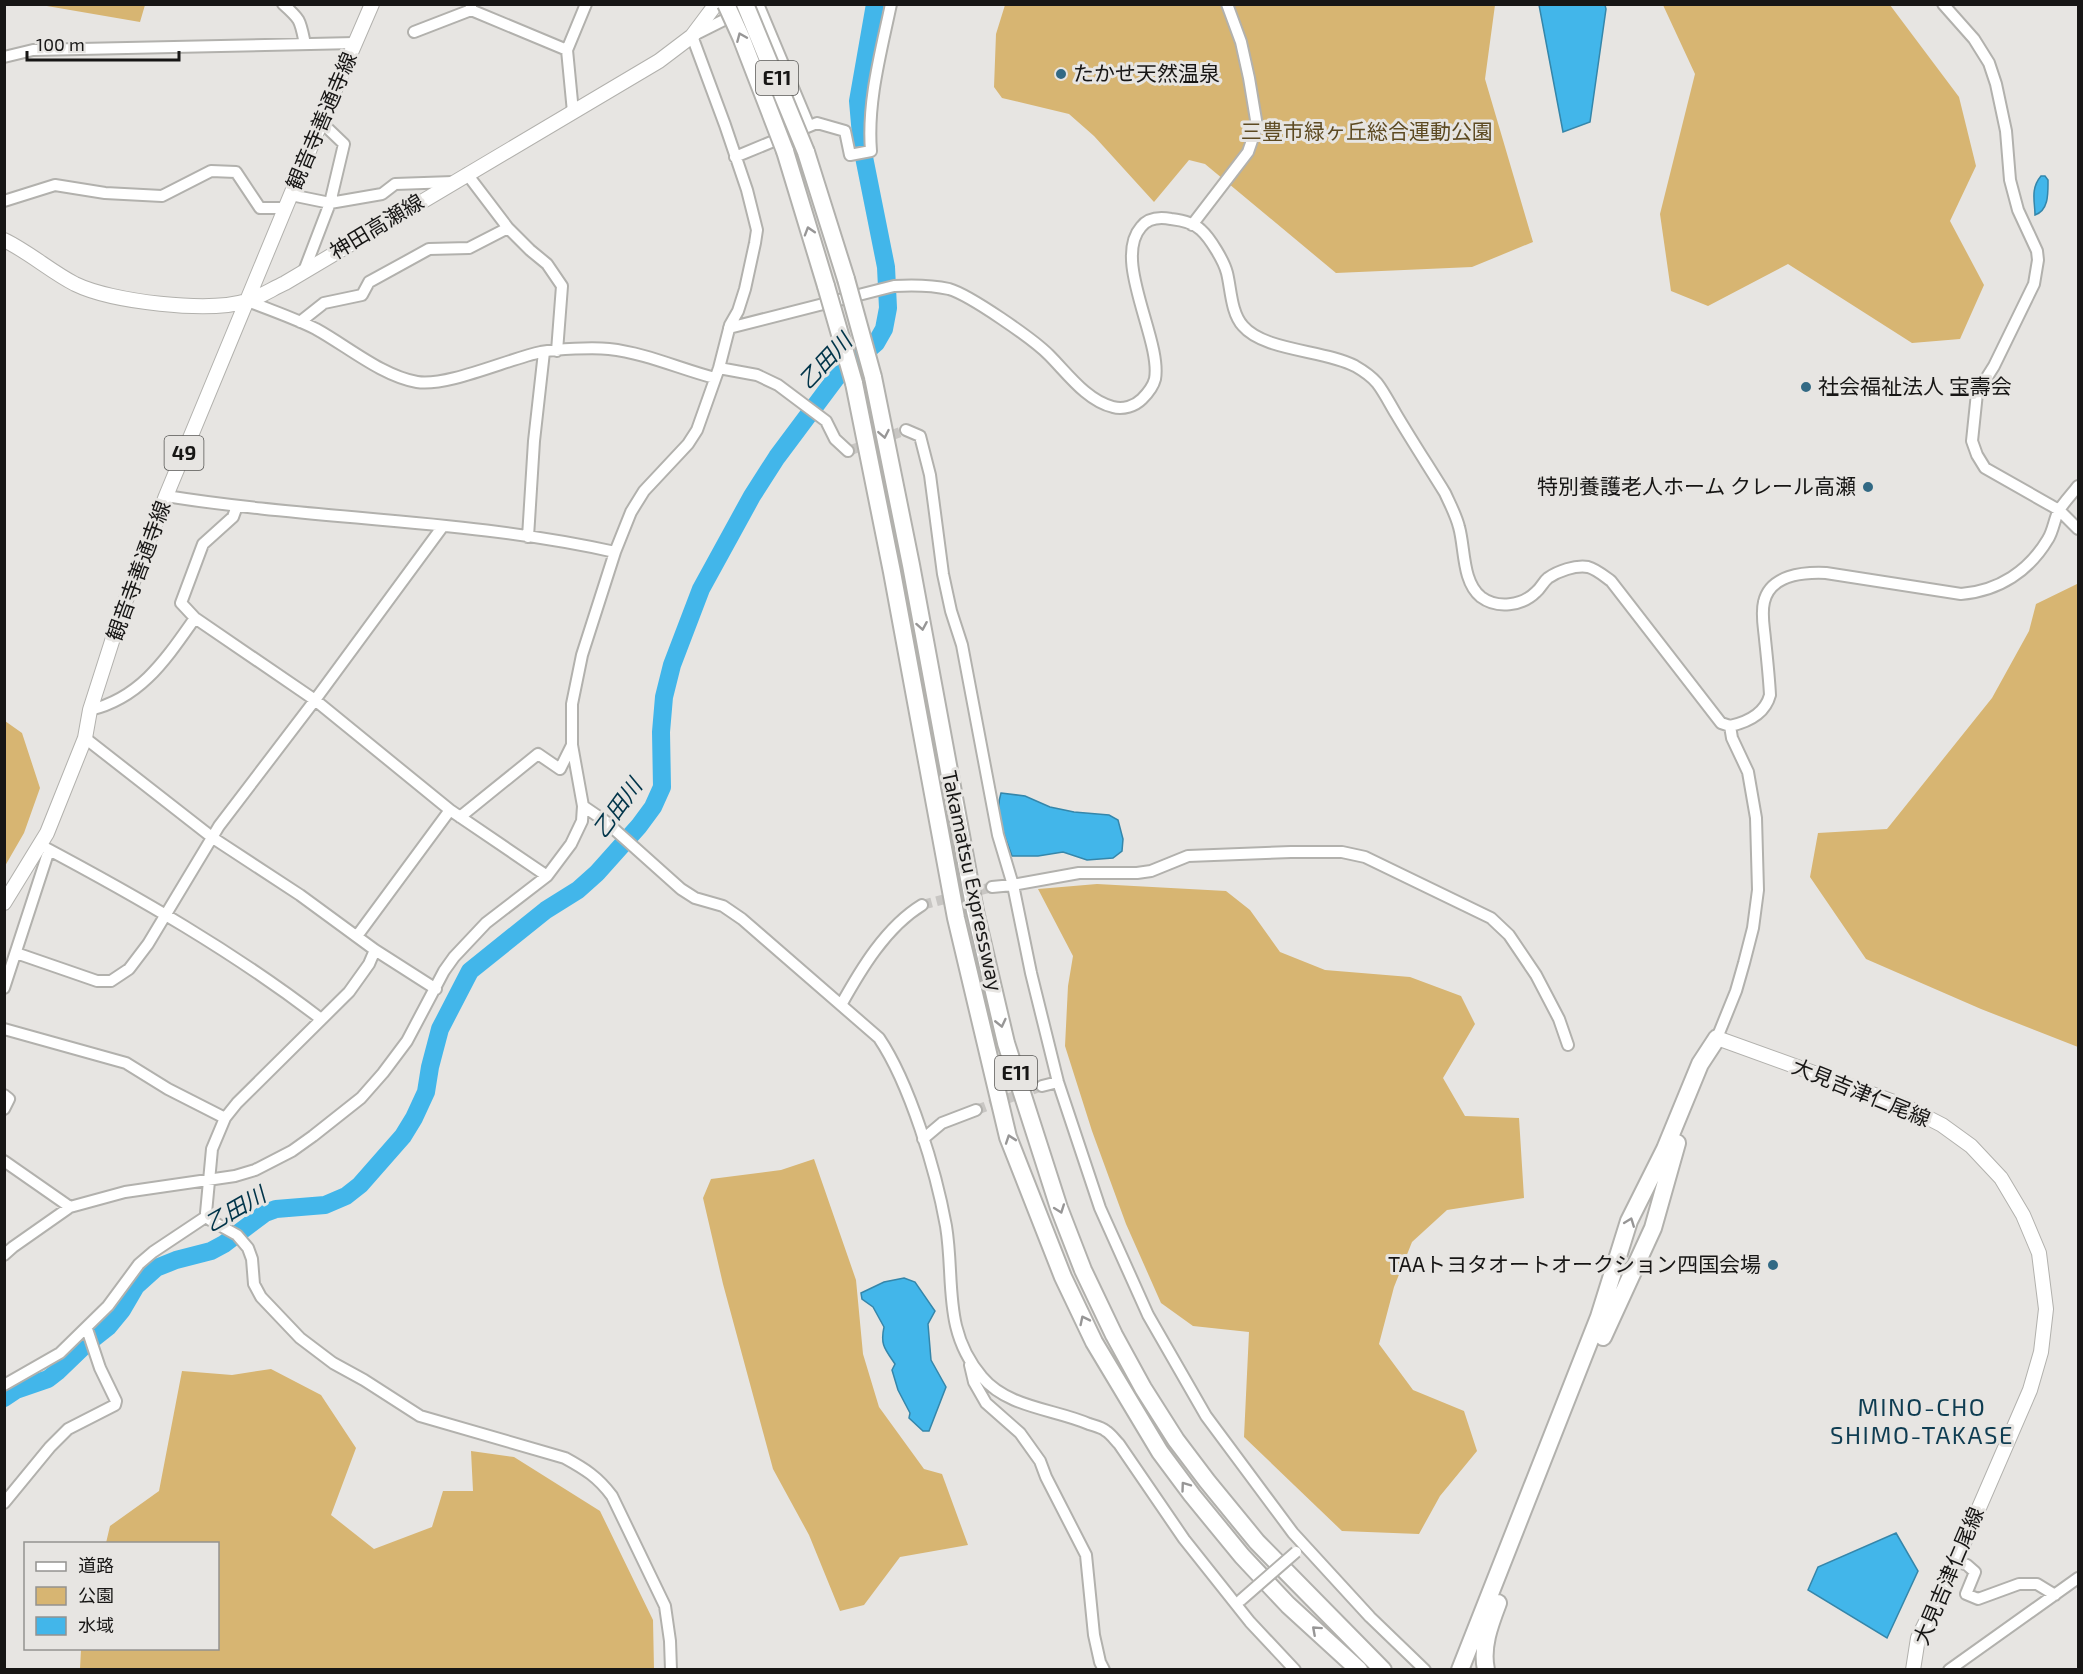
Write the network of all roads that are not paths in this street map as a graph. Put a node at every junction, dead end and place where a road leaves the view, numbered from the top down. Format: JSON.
{"nodes":[{"id":1,"x":283,"y":4,"type":"edge"},
{"id":2,"x":372,"y":4,"type":"edge"},
{"id":3,"x":586,"y":4,"type":"edge"},
{"id":4,"x":746,"y":4,"type":"edge"},
{"id":5,"x":752,"y":4,"type":"edge"},
{"id":6,"x":758,"y":4,"type":"edge"},
{"id":7,"x":891,"y":4,"type":"edge"},
{"id":8,"x":1227,"y":4,"type":"edge"},
{"id":9,"x":1943,"y":4,"type":"edge"},
{"id":10,"x":716,"y":5,"type":"edge"},
{"id":11,"x":471,"y":7,"type":"edge"},
{"id":12,"x":725,"y":12,"type":"edge"},
{"id":13,"x":414,"y":32,"type":"dead end"},
{"id":14,"x":692,"y":36,"type":"junction"},
{"id":15,"x":355,"y":43,"type":"junction"},
{"id":16,"x":305,"y":44,"type":"junction"},
{"id":17,"x":567,"y":50,"type":"junction"},
{"id":18,"x":4,"y":57,"type":"edge"},
{"id":19,"x":573,"y":112,"type":"junction"},
{"id":20,"x":321,"y":122,"type":"junction"},
{"id":21,"x":809,"y":126,"type":"junction"},
{"id":22,"x":735,"y":157,"type":"junction"},
{"id":23,"x":467,"y":174,"type":"junction"},
{"id":24,"x":454,"y":182,"type":"junction"},
{"id":25,"x":4,"y":201,"type":"edge"},
{"id":26,"x":288,"y":202,"type":"junction"},
{"id":27,"x":330,"y":203,"type":"junction"},
{"id":28,"x":1192,"y":225,"type":"junction"},
{"id":29,"x":508,"y":228,"type":"junction"},
{"id":30,"x":4,"y":240,"type":"edge"},
{"id":31,"x":304,"y":271,"type":"junction"},
{"id":32,"x":248,"y":301,"type":"junction"},
{"id":33,"x":300,"y":322,"type":"junction"},
{"id":34,"x":729,"y":328,"type":"junction"},
{"id":35,"x":557,"y":351,"type":"junction"},
{"id":36,"x":544,"y":352,"type":"junction"},
{"id":37,"x":717,"y":373,"type":"junction"},
{"id":38,"x":906,"y":430,"type":"dead end"},
{"id":39,"x":848,"y":451,"type":"dead end"},
{"id":40,"x":2079,"y":486,"type":"edge"},
{"id":41,"x":166,"y":496,"type":"junction"},
{"id":42,"x":237,"y":506,"type":"junction"},
{"id":43,"x":2059,"y":510,"type":"junction"},
{"id":44,"x":443,"y":526,"type":"junction"},
{"id":45,"x":2079,"y":529,"type":"edge"},
{"id":46,"x":528,"y":537,"type":"junction"},
{"id":47,"x":615,"y":552,"type":"junction"},
{"id":48,"x":195,"y":618,"type":"junction"},
{"id":49,"x":315,"y":700,"type":"junction"},
{"id":50,"x":90,"y":710,"type":"junction"},
{"id":51,"x":1730,"y":726,"type":"junction"},
{"id":52,"x":85,"y":738,"type":"junction"},
{"id":53,"x":572,"y":745,"type":"junction"},
{"id":54,"x":584,"y":806,"type":"junction"},
{"id":55,"x":450,"y":810,"type":"junction"},
{"id":56,"x":460,"y":817,"type":"junction"},
{"id":57,"x":213,"y":838,"type":"junction"},
{"id":58,"x":44,"y":848,"type":"junction"},
{"id":59,"x":547,"y":876,"type":"junction"},
{"id":60,"x":1013,"y":885,"type":"junction"},
{"id":61,"x":992,"y":886,"type":"tunnel mouth"},
{"id":62,"x":4,"y":903,"type":"edge"},
{"id":63,"x":922,"y":904,"type":"tunnel mouth"},
{"id":64,"x":165,"y":915,"type":"junction"},
{"id":65,"x":357,"y":936,"type":"junction"},
{"id":66,"x":375,"y":950,"type":"junction"},
{"id":67,"x":16,"y":953,"type":"junction"},
{"id":68,"x":4,"y":988,"type":"edge"},
{"id":69,"x":436,"y":988,"type":"junction"},
{"id":70,"x":841,"y":1005,"type":"junction"},
{"id":71,"x":321,"y":1019,"type":"junction"},
{"id":72,"x":4,"y":1029,"type":"edge"},
{"id":73,"x":1717,"y":1038,"type":"junction"},
{"id":74,"x":1568,"y":1045,"type":"dead end"},
{"id":75,"x":1058,"y":1082,"type":"junction"},
{"id":76,"x":1042,"y":1086,"type":"tunnel mouth"},
{"id":77,"x":4,"y":1095,"type":"edge"},
{"id":78,"x":4,"y":1109,"type":"edge"},
{"id":79,"x":976,"y":1110,"type":"tunnel mouth"},
{"id":80,"x":225,"y":1118,"type":"junction"},
{"id":81,"x":923,"y":1139,"type":"junction"},
{"id":82,"x":4,"y":1161,"type":"edge"},
{"id":83,"x":209,"y":1181,"type":"junction"},
{"id":84,"x":70,"y":1208,"type":"junction"},
{"id":85,"x":207,"y":1216,"type":"junction"},
{"id":86,"x":4,"y":1255,"type":"edge"},
{"id":87,"x":87,"y":1329,"type":"junction"},
{"id":88,"x":969,"y":1359,"type":"junction"},
{"id":89,"x":4,"y":1385,"type":"edge"},
{"id":90,"x":4,"y":1503,"type":"edge"},
{"id":91,"x":1300,"y":1549,"type":"junction"},
{"id":92,"x":1956,"y":1561,"type":"junction"},
{"id":93,"x":2079,"y":1578,"type":"edge"},
{"id":94,"x":2055,"y":1595,"type":"junction"},
{"id":95,"x":1239,"y":1602,"type":"junction"},
{"id":96,"x":671,"y":1670,"type":"edge"},
{"id":97,"x":1104,"y":1670,"type":"edge"},
{"id":98,"x":1295,"y":1670,"type":"edge"},
{"id":99,"x":1359,"y":1670,"type":"edge"},
{"id":100,"x":1383,"y":1670,"type":"edge"},
{"id":101,"x":1425,"y":1670,"type":"edge"},
{"id":102,"x":1460,"y":1670,"type":"edge"},
{"id":103,"x":1486,"y":1670,"type":"edge"},
{"id":104,"x":1913,"y":1670,"type":"edge"},
{"id":105,"x":1949,"y":1670,"type":"edge"}],
"edges":[{"from":1,"to":16,"type":"street"},
{"from":2,"to":15,"type":"main road","name":"観音寺善通寺線","number":"49"},
{"from":3,"to":17,"type":"street"},
{"from":4,"to":100,"type":"highway","name":"Takamatsu Expressway","number":"E11","one_way":true,"bridge":true},
{"from":5,"to":12,"type":"street"},
{"from":6,"to":21,"type":"street"},
{"from":7,"to":21,"type":"street"},
{"from":8,"to":28,"type":"street"},
{"from":9,"to":43,"type":"street"},
{"from":10,"to":12,"type":"street"},
{"from":10,"to":14,"type":"main road","name":"神田高瀬線"},
{"from":11,"to":13,"type":"street"},
{"from":11,"to":17,"type":"street"},
{"from":12,"to":14,"type":"street"},
{"from":99,"to":12,"type":"highway","name":"Takamatsu Expressway","number":"E11","one_way":true,"bridge":true},
{"from":14,"to":19,"type":"main road","name":"神田高瀬線"},
{"from":14,"to":22,"type":"street"},
{"from":15,"to":16,"type":"street"},
{"from":15,"to":20,"type":"main road","name":"観音寺善通寺線","number":"49"},
{"from":16,"to":18,"type":"street"},
{"from":17,"to":19,"type":"street"},
{"from":19,"to":23,"type":"main road","name":"神田高瀬線"},
{"from":20,"to":26,"type":"main road","name":"観音寺善通寺線","number":"49"},
{"from":20,"to":27,"type":"street"},
{"from":21,"to":22,"type":"street"},
{"from":22,"to":34,"type":"street"},
{"from":23,"to":24,"type":"main road","name":"神田高瀬線"},
{"from":23,"to":29,"type":"street"},
{"from":24,"to":27,"type":"street"},
{"from":24,"to":31,"type":"main road","name":"神田高瀬線"},
{"from":25,"to":26,"type":"street"},
{"from":26,"to":27,"type":"street"},
{"from":26,"to":32,"type":"main road","name":"観音寺善通寺線","number":"49"},
{"from":27,"to":31,"type":"street"},
{"from":28,"to":34,"type":"street"},
{"from":28,"to":51,"type":"street"},
{"from":29,"to":33,"type":"street"},
{"from":29,"to":35,"type":"street"},
{"from":30,"to":32,"type":"main road","name":"神田高瀬線"},
{"from":31,"to":32,"type":"main road","name":"神田高瀬線"},
{"from":32,"to":33,"type":"street"},
{"from":32,"to":41,"type":"main road","name":"観音寺善通寺線","number":"49"},
{"from":33,"to":36,"type":"street"},
{"from":34,"to":37,"type":"street"},
{"from":35,"to":36,"type":"street"},
{"from":35,"to":37,"type":"street"},
{"from":36,"to":46,"type":"street"},
{"from":37,"to":39,"type":"street"},
{"from":37,"to":47,"type":"street"},
{"from":38,"to":60,"type":"street"},
{"from":40,"to":43,"type":"street"},
{"from":41,"to":42,"type":"street"},
{"from":41,"to":50,"type":"main road","name":"観音寺善通寺線","number":"49"},
{"from":42,"to":44,"type":"street"},
{"from":42,"to":48,"type":"street"},
{"from":43,"to":45,"type":"street"},
{"from":43,"to":51,"type":"street"},
{"from":44,"to":46,"type":"street"},
{"from":44,"to":49,"type":"street"},
{"from":46,"to":47,"type":"street"},
{"from":47,"to":53,"type":"street"},
{"from":48,"to":49,"type":"street"},
{"from":48,"to":50,"type":"street"},
{"from":49,"to":55,"type":"street"},
{"from":49,"to":57,"type":"street"},
{"from":50,"to":52,"type":"main road","name":"観音寺善通寺線","number":"49"},
{"from":51,"to":73,"type":"street"},
{"from":52,"to":57,"type":"street"},
{"from":52,"to":58,"type":"main road","name":"観音寺善通寺線","number":"49"},
{"from":53,"to":54,"type":"street"},
{"from":53,"to":56,"type":"street"},
{"from":54,"to":59,"type":"street"},
{"from":54,"to":70,"type":"street"},
{"from":55,"to":56,"type":"street"},
{"from":55,"to":65,"type":"street"},
{"from":56,"to":59,"type":"street"},
{"from":57,"to":64,"type":"street"},
{"from":57,"to":65,"type":"street"},
{"from":58,"to":62,"type":"main road","name":"観音寺善通寺線","number":"49"},
{"from":58,"to":64,"type":"street"},
{"from":58,"to":67,"type":"street"},
{"from":59,"to":69,"type":"street"},
{"from":60,"to":61,"type":"street"},
{"from":60,"to":74,"type":"street"},
{"from":60,"to":75,"type":"street"},
{"from":63,"to":70,"type":"street"},
{"from":64,"to":67,"type":"street"},
{"from":64,"to":71,"type":"street"},
{"from":65,"to":66,"type":"street"},
{"from":66,"to":69,"type":"street"},
{"from":66,"to":71,"type":"street"},
{"from":67,"to":68,"type":"street"},
{"from":69,"to":83,"type":"street"},
{"from":70,"to":81,"type":"street"},
{"from":71,"to":80,"type":"street"},
{"from":72,"to":80,"type":"street"},
{"from":73,"to":92,"type":"main road","name":"大見吉津仁尾線"},
{"from":102,"to":73,"type":"highway","one_way":true},
{"from":73,"to":103,"type":"highway"},
{"from":75,"to":76,"type":"street"},
{"from":75,"to":91,"type":"street"},
{"from":77,"to":78,"type":"street"},
{"from":79,"to":81,"type":"street"},
{"from":80,"to":83,"type":"street"},
{"from":81,"to":88,"type":"street"},
{"from":82,"to":84,"type":"street"},
{"from":83,"to":84,"type":"street"},
{"from":83,"to":85,"type":"street"},
{"from":84,"to":86,"type":"street"},
{"from":85,"to":87,"type":"street"},
{"from":85,"to":96,"type":"street"},
{"from":87,"to":89,"type":"street"},
{"from":87,"to":90,"type":"street"},
{"from":88,"to":95,"type":"street"},
{"from":88,"to":97,"type":"street"},
{"from":91,"to":95,"type":"street","bridge":true},
{"from":91,"to":101,"type":"street"},
{"from":92,"to":94,"type":"street"},
{"from":92,"to":104,"type":"main road","name":"大見吉津仁尾線"},
{"from":93,"to":94,"type":"street"},
{"from":94,"to":105,"type":"street"},
{"from":95,"to":98,"type":"street"}]}
